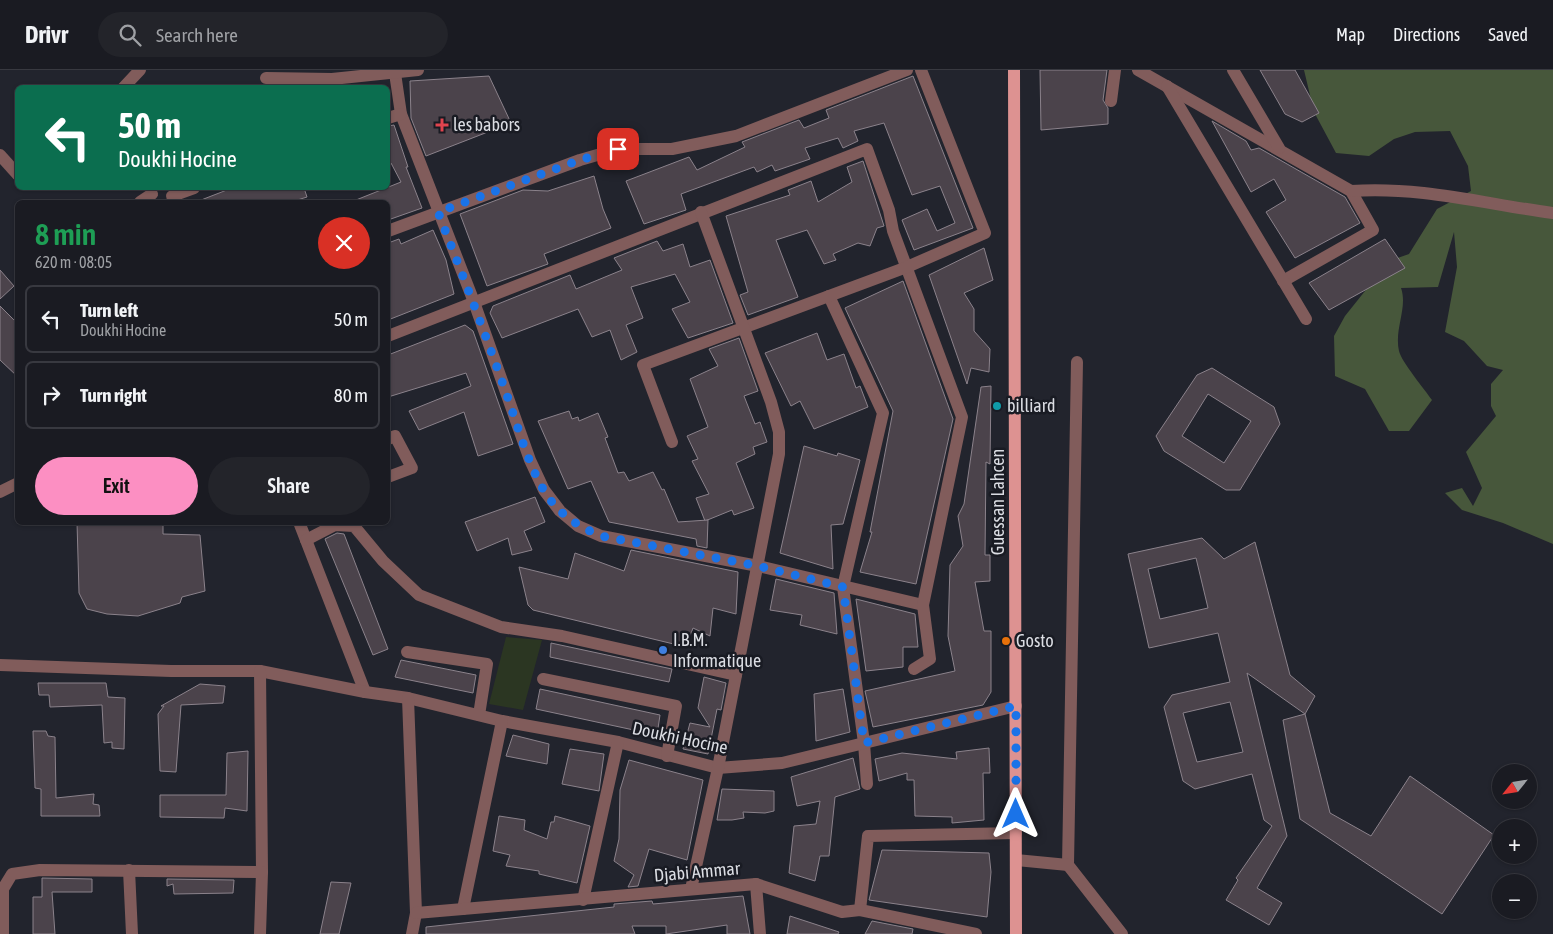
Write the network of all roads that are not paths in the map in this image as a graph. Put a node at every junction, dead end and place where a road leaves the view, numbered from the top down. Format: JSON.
{"nodes":[{"id":1,"x":140,"y":70,"type":"edge"},
{"id":2,"x":418,"y":70,"type":"edge"},
{"id":3,"x":907,"y":70,"type":"edge"},
{"id":4,"x":921,"y":70,"type":"edge"},
{"id":5,"x":1014,"y":70,"type":"edge"},
{"id":6,"x":1115,"y":70,"type":"edge"},
{"id":7,"x":1138,"y":70,"type":"edge"},
{"id":8,"x":1233,"y":70,"type":"edge"},
{"id":9,"x":395,"y":73,"type":"junction"},
{"id":10,"x":265,"y":78,"type":"edge"},
{"id":11,"x":125,"y":85,"type":"edge"},
{"id":12,"x":1167,"y":86,"type":"junction"},
{"id":13,"x":1111,"y":101,"type":"dead end"},
{"id":14,"x":401,"y":114,"type":"junction"},
{"id":15,"x":390,"y":117,"type":"edge"},
{"id":16,"x":1278,"y":148,"type":"junction"},
{"id":17,"x":0,"y":154,"type":"edge"},
{"id":18,"x":15,"y":172,"type":"edge"},
{"id":19,"x":188,"y":190,"type":"edge"},
{"id":20,"x":1351,"y":191,"type":"junction"},
{"id":21,"x":152,"y":194,"type":"dead end"},
{"id":22,"x":143,"y":200,"type":"edge"},
{"id":23,"x":174,"y":200,"type":"edge"},
{"id":24,"x":438,"y":212,"type":"junction"},
{"id":25,"x":701,"y":212,"type":"junction"},
{"id":26,"x":1553,"y":213,"type":"edge"},
{"id":27,"x":390,"y":230,"type":"edge"},
{"id":28,"x":907,"y":267,"type":"junction"},
{"id":29,"x":1283,"y":281,"type":"junction"},
{"id":30,"x":829,"y":296,"type":"junction"},
{"id":31,"x":474,"y":302,"type":"junction"},
{"id":32,"x":1306,"y":319,"type":"dead end"},
{"id":33,"x":743,"y":328,"type":"junction"},
{"id":34,"x":390,"y":335,"type":"edge"},
{"id":35,"x":1077,"y":362,"type":"dead end"},
{"id":36,"x":390,"y":438,"type":"edge"},
{"id":37,"x":672,"y":442,"type":"dead end"},
{"id":38,"x":390,"y":476,"type":"edge"},
{"id":39,"x":15,"y":484,"type":"edge"},
{"id":40,"x":0,"y":492,"type":"edge"},
{"id":41,"x":300,"y":525,"type":"edge"},
{"id":42,"x":306,"y":540,"type":"junction"},
{"id":43,"x":758,"y":566,"type":"junction"},
{"id":44,"x":843,"y":587,"type":"junction"},
{"id":45,"x":923,"y":605,"type":"junction"},
{"id":46,"x":407,"y":652,"type":"dead end"},
{"id":47,"x":0,"y":665,"type":"edge"},
{"id":48,"x":914,"y":669,"type":"dead end"},
{"id":49,"x":260,"y":671,"type":"junction"},
{"id":50,"x":736,"y":675,"type":"junction"},
{"id":51,"x":543,"y":679,"type":"dead end"},
{"id":52,"x":365,"y":692,"type":"junction"},
{"id":53,"x":408,"y":698,"type":"junction"},
{"id":54,"x":1016,"y":706,"type":"junction"},
{"id":55,"x":479,"y":715,"type":"junction"},
{"id":56,"x":502,"y":721,"type":"junction"},
{"id":57,"x":618,"y":742,"type":"junction"},
{"id":58,"x":864,"y":743,"type":"junction"},
{"id":59,"x":667,"y":756,"type":"junction"},
{"id":60,"x":718,"y":768,"type":"junction"},
{"id":61,"x":867,"y":784,"type":"dead end"},
{"id":62,"x":1016,"y":833,"type":"junction"},
{"id":63,"x":1016,"y":860,"type":"junction"},
{"id":64,"x":1068,"y":865,"type":"junction"},
{"id":65,"x":129,"y":870,"type":"junction"},
{"id":66,"x":262,"y":872,"type":"junction"},
{"id":67,"x":756,"y":884,"type":"junction"},
{"id":68,"x":691,"y":889,"type":"junction"},
{"id":69,"x":583,"y":900,"type":"junction"},
{"id":70,"x":463,"y":909,"type":"junction"},
{"id":71,"x":860,"y":910,"type":"junction"},
{"id":72,"x":416,"y":913,"type":"junction"},
{"id":73,"x":3,"y":934,"type":"edge"},
{"id":74,"x":132,"y":934,"type":"edge"},
{"id":75,"x":260,"y":934,"type":"edge"},
{"id":76,"x":412,"y":934,"type":"edge"},
{"id":77,"x":760,"y":934,"type":"edge"},
{"id":78,"x":976,"y":934,"type":"edge"},
{"id":79,"x":1016,"y":934,"type":"edge"},
{"id":80,"x":1122,"y":934,"type":"edge"}],
"edges":[{"from":1,"to":11,"type":"street"},
{"from":2,"to":9,"type":"street"},
{"from":3,"to":24,"type":"street"},
{"from":4,"to":28,"type":"street"},
{"from":5,"to":54,"type":"main road","name":"Guessan Lahcen"},
{"from":6,"to":13,"type":"street"},
{"from":7,"to":12,"type":"street"},
{"from":8,"to":16,"type":"street"},
{"from":9,"to":10,"type":"street"},
{"from":9,"to":14,"type":"street"},
{"from":12,"to":16,"type":"street"},
{"from":12,"to":29,"type":"street"},
{"from":14,"to":15,"type":"street"},
{"from":14,"to":24,"type":"street"},
{"from":16,"to":20,"type":"street"},
{"from":17,"to":18,"type":"street"},
{"from":19,"to":23,"type":"street"},
{"from":20,"to":26,"type":"street"},
{"from":20,"to":29,"type":"street"},
{"from":21,"to":22,"type":"street"},
{"from":24,"to":27,"type":"street"},
{"from":24,"to":31,"type":"street"},
{"from":25,"to":28,"type":"street"},
{"from":25,"to":31,"type":"street"},
{"from":25,"to":33,"type":"street"},
{"from":28,"to":30,"type":"street"},
{"from":28,"to":45,"type":"street"},
{"from":29,"to":32,"type":"street"},
{"from":30,"to":33,"type":"street"},
{"from":30,"to":44,"type":"street"},
{"from":31,"to":34,"type":"street"},
{"from":31,"to":43,"type":"street"},
{"from":33,"to":37,"type":"street"},
{"from":33,"to":43,"type":"street"},
{"from":35,"to":64,"type":"street"},
{"from":36,"to":38,"type":"street"},
{"from":39,"to":40,"type":"street"},
{"from":41,"to":42,"type":"street"},
{"from":42,"to":50,"type":"street"},
{"from":42,"to":52,"type":"street"},
{"from":43,"to":44,"type":"street"},
{"from":43,"to":50,"type":"street"},
{"from":44,"to":45,"type":"street"},
{"from":44,"to":58,"type":"street"},
{"from":45,"to":48,"type":"street"},
{"from":46,"to":55,"type":"street"},
{"from":47,"to":49,"type":"street","name":"Doukhi Hocine"},
{"from":49,"to":52,"type":"street","name":"Doukhi Hocine"},
{"from":49,"to":66,"type":"street"},
{"from":50,"to":60,"type":"street"},
{"from":51,"to":59,"type":"street"},
{"from":52,"to":53,"type":"street","name":"Doukhi Hocine"},
{"from":53,"to":55,"type":"street","name":"Doukhi Hocine"},
{"from":53,"to":72,"type":"street"},
{"from":54,"to":58,"type":"street","name":"Doukhi Hocine"},
{"from":54,"to":62,"type":"main road","name":"Guessan Lahcen"},
{"from":55,"to":56,"type":"street","name":"Doukhi Hocine"},
{"from":56,"to":57,"type":"street","name":"Doukhi Hocine"},
{"from":56,"to":70,"type":"street"},
{"from":57,"to":59,"type":"street","name":"Doukhi Hocine"},
{"from":57,"to":69,"type":"street"},
{"from":58,"to":60,"type":"street","name":"Doukhi Hocine"},
{"from":58,"to":61,"type":"street"},
{"from":59,"to":60,"type":"street","name":"Doukhi Hocine"},
{"from":60,"to":68,"type":"street"},
{"from":62,"to":63,"type":"main road","name":"Guessan Lahcen"},
{"from":62,"to":71,"type":"street"},
{"from":63,"to":64,"type":"street"},
{"from":63,"to":79,"type":"main road","name":"Guessan Lahcen"},
{"from":64,"to":80,"type":"street"},
{"from":65,"to":66,"type":"street"},
{"from":65,"to":73,"type":"street"},
{"from":65,"to":74,"type":"street"},
{"from":66,"to":75,"type":"street"},
{"from":67,"to":68,"type":"street","name":"Djabi Ammar"},
{"from":67,"to":71,"type":"street","name":"Djabi Ammar"},
{"from":67,"to":77,"type":"street"},
{"from":68,"to":69,"type":"street","name":"Djabi Ammar"},
{"from":69,"to":70,"type":"street","name":"Djabi Ammar"},
{"from":70,"to":72,"type":"street","name":"Djabi Ammar"},
{"from":71,"to":78,"type":"street","name":"Djabi Ammar"},
{"from":72,"to":76,"type":"street"}]}
